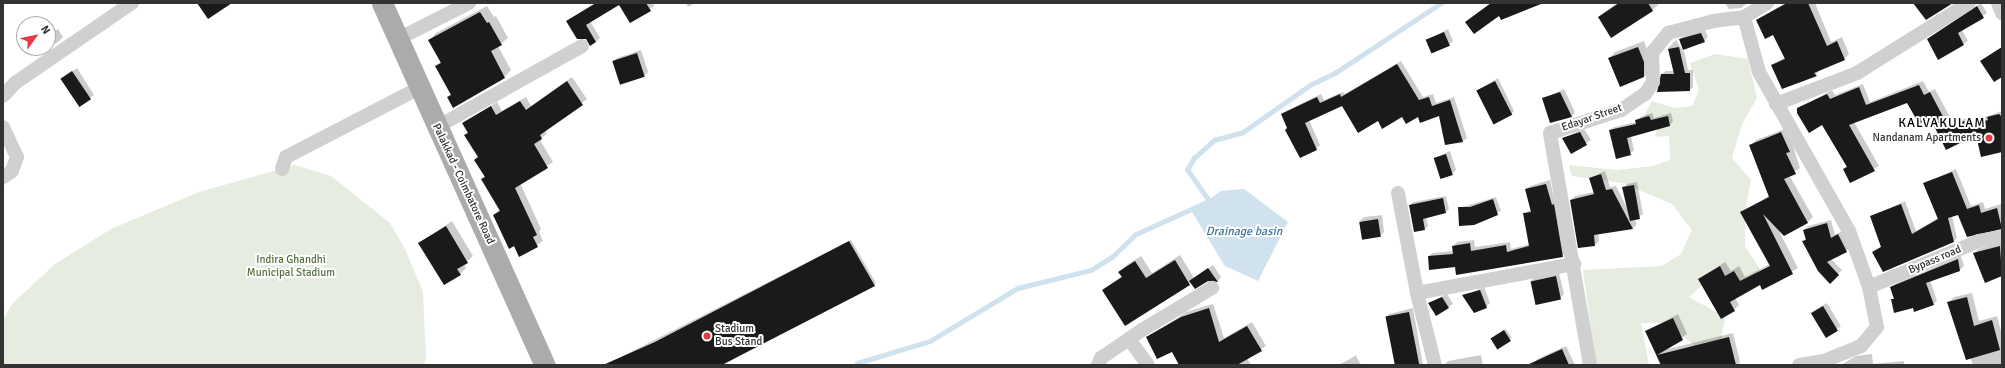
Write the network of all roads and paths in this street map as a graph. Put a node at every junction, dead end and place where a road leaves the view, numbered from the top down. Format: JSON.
{"nodes":[{"id":1,"x":132,"y":3,"type":"edge"},
{"id":2,"x":382,"y":3,"type":"edge"},
{"id":3,"x":469,"y":3,"type":"edge"},
{"id":4,"x":1969,"y":3,"type":"edge"},
{"id":5,"x":1998,"y":3,"type":"edge"},
{"id":6,"x":1759,"y":5,"type":"edge"},
{"id":7,"x":2002,"y":13,"type":"edge"},
{"id":8,"x":1744,"y":17,"type":"junction"},
{"id":9,"x":398,"y":39,"type":"junction"},
{"id":10,"x":582,"y":46,"type":"dead end"},
{"id":11,"x":419,"y":88,"type":"junction"},
{"id":12,"x":3,"y":96,"type":"edge"},
{"id":13,"x":1776,"y":104,"type":"junction"},
{"id":14,"x":3,"y":127,"type":"edge"},
{"id":15,"x":437,"y":127,"type":"junction"},
{"id":16,"x":282,"y":169,"type":"dead end"},
{"id":17,"x":3,"y":177,"type":"edge"},
{"id":18,"x":1398,"y":193,"type":"dead end"},
{"id":19,"x":2002,"y":237,"type":"edge"},
{"id":20,"x":1574,"y":264,"type":"junction"},
{"id":21,"x":1212,"y":288,"type":"dead end"},
{"id":22,"x":1870,"y":288,"type":"junction"},
{"id":23,"x":1417,"y":294,"type":"junction"},
{"id":24,"x":1129,"y":339,"type":"junction"},
{"id":25,"x":1825,"y":363,"type":"edge"},
{"id":26,"x":545,"y":365,"type":"edge"},
{"id":27,"x":1098,"y":365,"type":"edge"},
{"id":28,"x":1148,"y":365,"type":"edge"},
{"id":29,"x":1435,"y":365,"type":"edge"},
{"id":30,"x":1590,"y":365,"type":"edge"},
{"id":31,"x":1799,"y":365,"type":"edge"}],
"edges":[{"from":1,"to":12,"type":"street"},
{"from":2,"to":9,"type":"main road","name":"Palakkad - Coimbatore Road"},
{"from":3,"to":9,"type":"street"},
{"from":4,"to":13,"type":"street"},
{"from":5,"to":7,"type":"street"},
{"from":6,"to":8,"type":"street","name":"Edayar Street"},
{"from":8,"to":13,"type":"street"},
{"from":8,"to":20,"type":"street","name":"Edayar Street"},
{"from":9,"to":11,"type":"main road","name":"Palakkad - Coimbatore Road"},
{"from":10,"to":15,"type":"street"},
{"from":11,"to":15,"type":"main road","name":"Palakkad - Coimbatore Road"},
{"from":11,"to":16,"type":"street"},
{"from":13,"to":22,"type":"street"},
{"from":14,"to":17,"type":"street"},
{"from":15,"to":26,"type":"main road","name":"Palakkad - Coimbatore Road"},
{"from":18,"to":23,"type":"street"},
{"from":19,"to":22,"type":"street","name":"Bypass road"},
{"from":20,"to":23,"type":"street"},
{"from":20,"to":30,"type":"street","name":"Edayar Street"},
{"from":21,"to":24,"type":"street"},
{"from":22,"to":25,"type":"street"},
{"from":23,"to":29,"type":"street"},
{"from":24,"to":27,"type":"street"},
{"from":24,"to":28,"type":"street"},
{"from":25,"to":31,"type":"street"}]}
